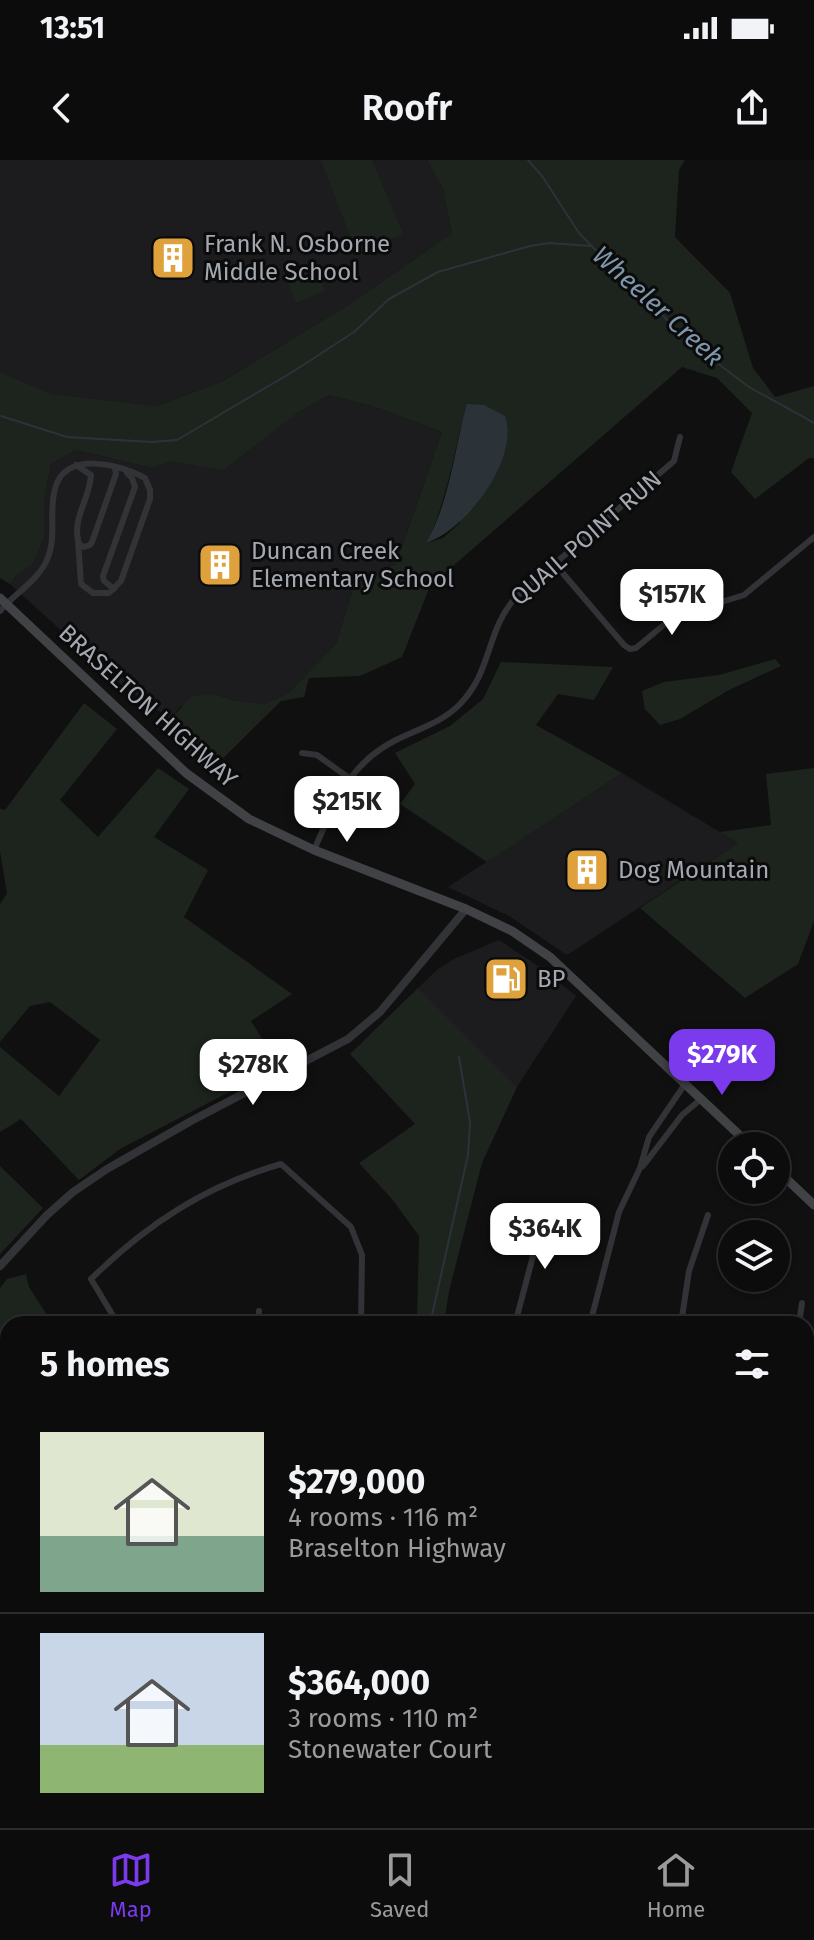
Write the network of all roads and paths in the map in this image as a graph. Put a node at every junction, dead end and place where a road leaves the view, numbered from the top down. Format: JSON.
{"nodes":[{"id":1,"x":680,"y":437,"type":"dead end"},
{"id":2,"x":76,"y":465,"type":"junction"},
{"id":3,"x":115,"y":469,"type":"junction"},
{"id":4,"x":128,"y":471,"type":"junction"},
{"id":5,"x":814,"y":537,"type":"edge"},
{"id":6,"x":78,"y":540,"type":"junction"},
{"id":7,"x":555,"y":564,"type":"junction"},
{"id":8,"x":114,"y":589,"type":"junction"},
{"id":9,"x":2,"y":604,"type":"edge"},
{"id":10,"x":302,"y":753,"type":"dead end"},
{"id":11,"x":349,"y":778,"type":"junction"},
{"id":12,"x":314,"y":850,"type":"junction"},
{"id":13,"x":466,"y":909,"type":"junction"},
{"id":14,"x":685,"y":1084,"type":"junction"},
{"id":15,"x":701,"y":1099,"type":"junction"},
{"id":16,"x":736,"y":1132,"type":"edge"},
{"id":17,"x":640,"y":1168,"type":"junction"},
{"id":18,"x":790,"y":1182,"type":"edge"},
{"id":19,"x":814,"y":1205,"type":"edge"},
{"id":20,"x":545,"y":1211,"type":"dead end"},
{"id":21,"x":708,"y":1215,"type":"dead end"},
{"id":22,"x":0,"y":1266,"type":"edge"},
{"id":23,"x":802,"y":1303,"type":"dead end"},
{"id":24,"x":259,"y":1311,"type":"dead end"},
{"id":25,"x":113,"y":1316,"type":"edge"},
{"id":26,"x":259,"y":1316,"type":"edge"},
{"id":27,"x":361,"y":1316,"type":"edge"},
{"id":28,"x":517,"y":1316,"type":"edge"},
{"id":29,"x":592,"y":1316,"type":"edge"},
{"id":30,"x":682,"y":1316,"type":"edge"},
{"id":31,"x":800,"y":1316,"type":"edge"}],
"edges":[{"from":1,"to":7,"type":"street","name":"QUAIL POINT RUN"},
{"from":2,"to":3,"type":"street"},
{"from":2,"to":6,"type":"street"},
{"from":2,"to":9,"type":"street"},
{"from":3,"to":4,"type":"street"},
{"from":3,"to":6,"type":"street"},
{"from":4,"to":8,"type":"street"},
{"from":4,"to":8,"type":"street"},
{"from":5,"to":7,"type":"street"},
{"from":6,"to":8,"type":"street"},
{"from":7,"to":11,"type":"street","name":"QUAIL POINT RUN"},
{"from":9,"to":12,"type":"main road","name":"BRASELTON HIGHWAY"},
{"from":10,"to":11,"type":"street"},
{"from":11,"to":12,"type":"street","name":"QUAIL POINT RUN"},
{"from":12,"to":13,"type":"main road","name":"BRASELTON HIGHWAY"},
{"from":13,"to":14,"type":"main road","name":"BRASELTON HIGHWAY"},
{"from":13,"to":22,"type":"street"},
{"from":14,"to":15,"type":"main road","name":"BRASELTON HIGHWAY"},
{"from":14,"to":17,"type":"street"},
{"from":15,"to":16,"type":"main road","name":"BRASELTON HIGHWAY"},
{"from":15,"to":17,"type":"street"},
{"from":17,"to":29,"type":"street"},
{"from":18,"to":19,"type":"main road"},
{"from":20,"to":28,"type":"street"},
{"from":21,"to":30,"type":"street"},
{"from":23,"to":31,"type":"street"},
{"from":24,"to":26,"type":"street"},
{"from":25,"to":27,"type":"street"}]}
